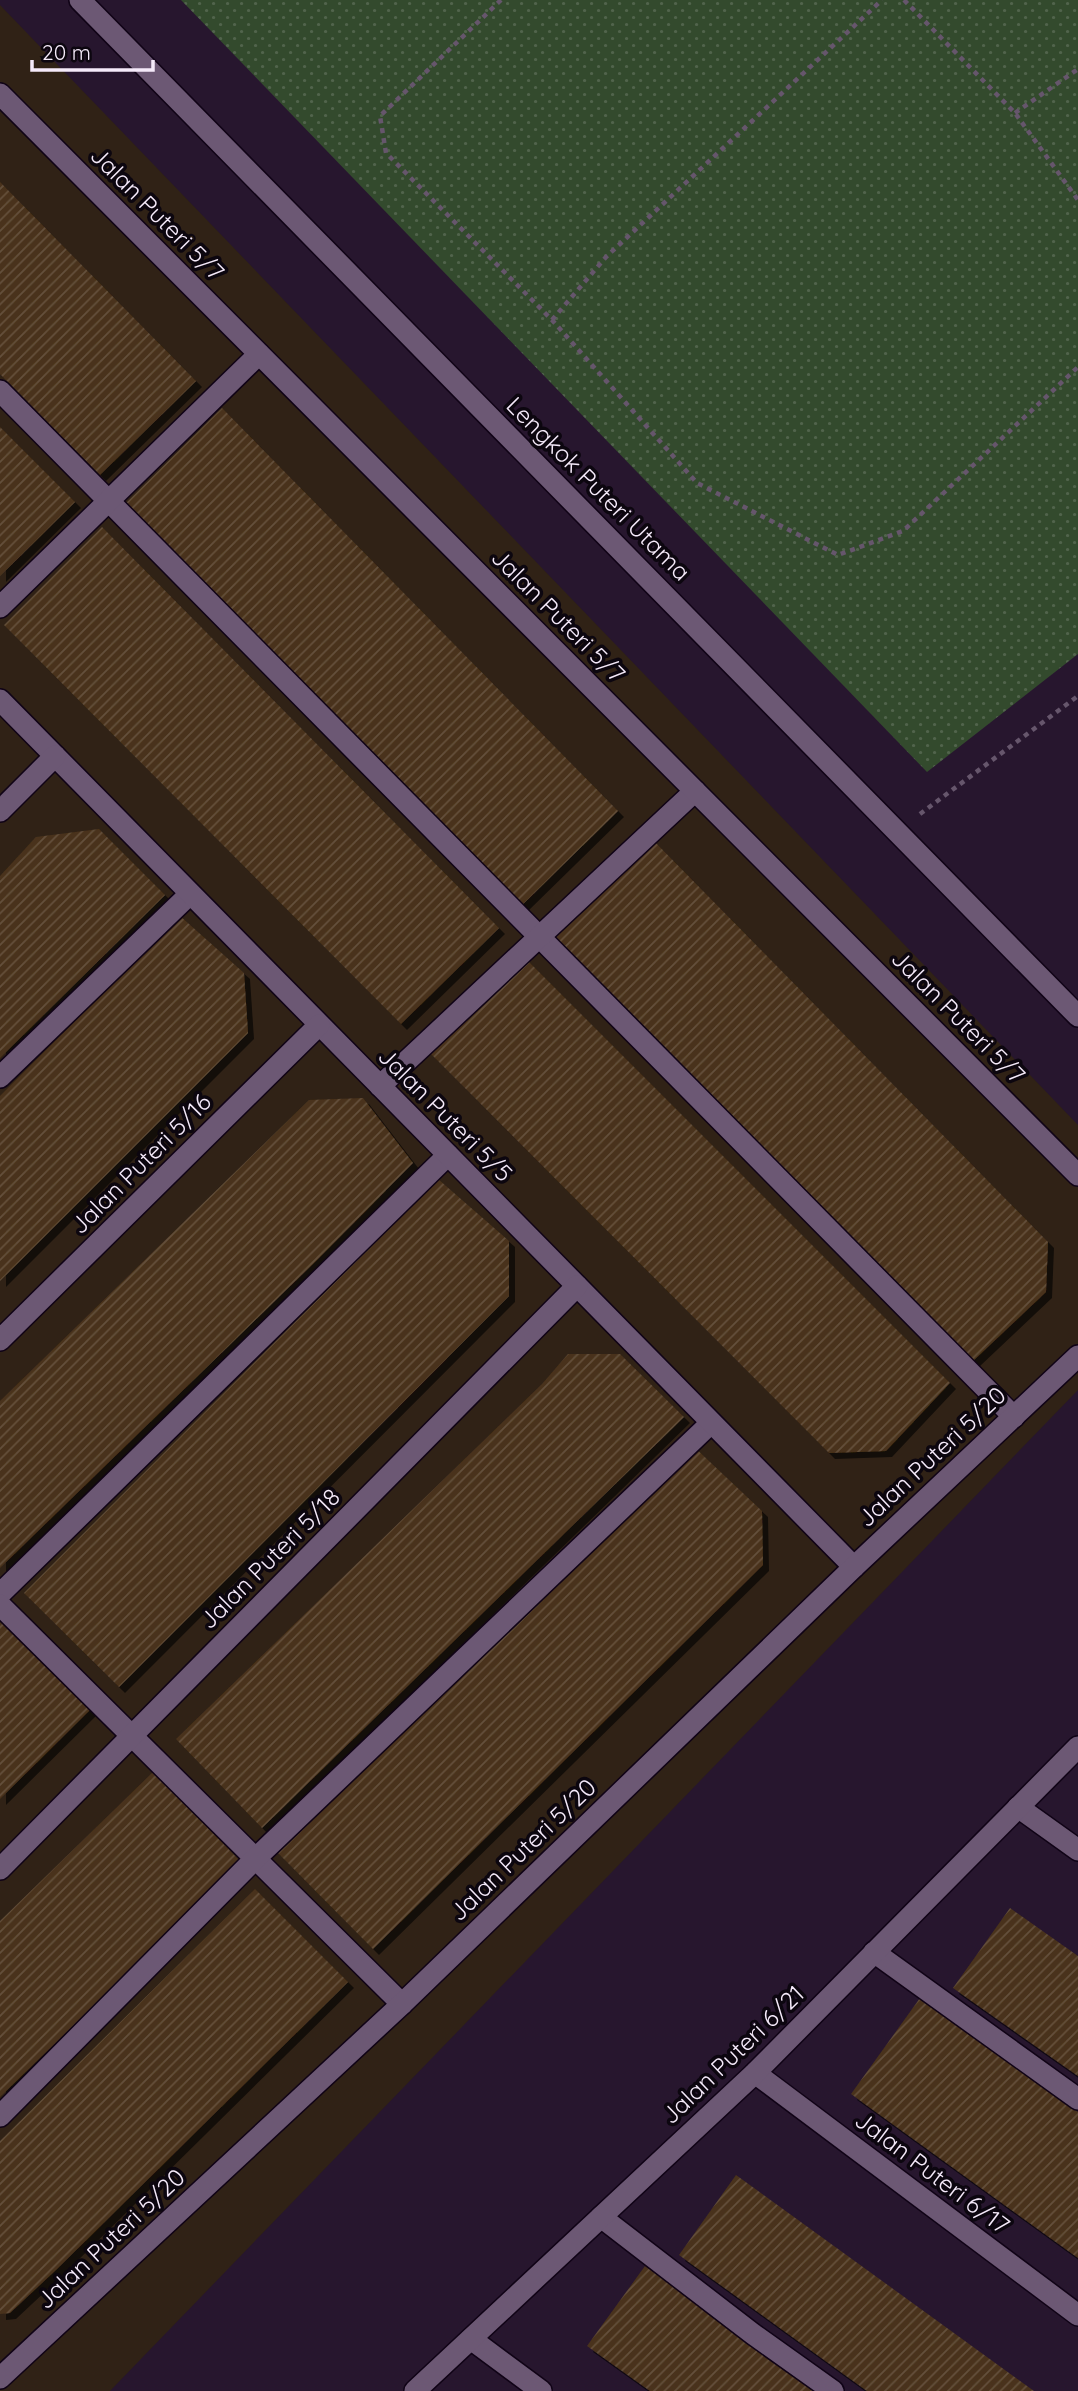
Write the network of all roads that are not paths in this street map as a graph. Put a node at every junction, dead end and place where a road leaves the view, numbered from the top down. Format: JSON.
{"nodes":[{"id":1,"x":80,"y":0,"type":"edge"},
{"id":2,"x":0,"y":94,"type":"edge"},
{"id":3,"x":259,"y":354,"type":"junction"},
{"id":4,"x":0,"y":391,"type":"edge"},
{"id":5,"x":109,"y":502,"type":"junction"},
{"id":6,"x":0,"y":607,"type":"edge"},
{"id":7,"x":0,"y":700,"type":"edge"},
{"id":8,"x":55,"y":756,"type":"junction"},
{"id":9,"x":695,"y":791,"type":"junction"},
{"id":10,"x":0,"y":811,"type":"edge"},
{"id":11,"x":190,"y":894,"type":"junction"},
{"id":12,"x":539,"y":937,"type":"junction"},
{"id":13,"x":1078,"y":1016,"type":"edge"},
{"id":14,"x":319,"y":1025,"type":"junction"},
{"id":15,"x":0,"y":1077,"type":"edge"},
{"id":16,"x":380,"y":1086,"type":"junction"},
{"id":17,"x":448,"y":1155,"type":"junction"},
{"id":18,"x":1078,"y":1175,"type":"edge"},
{"id":19,"x":577,"y":1286,"type":"junction"},
{"id":20,"x":0,"y":1340,"type":"edge"},
{"id":21,"x":1078,"y":1356,"type":"edge"},
{"id":22,"x":1014,"y":1417,"type":"junction"},
{"id":23,"x":711,"y":1423,"type":"junction"},
{"id":24,"x":854,"y":1567,"type":"junction"},
{"id":25,"x":0,"y":1594,"type":"edge"},
{"id":26,"x":0,"y":1605,"type":"edge"},
{"id":27,"x":131,"y":1736,"type":"junction"},
{"id":28,"x":1078,"y":1747,"type":"edge"},
{"id":29,"x":1018,"y":1807,"type":"junction"},
{"id":30,"x":1078,"y":1850,"type":"edge"},
{"id":31,"x":255,"y":1859,"type":"junction"},
{"id":32,"x":0,"y":1869,"type":"edge"},
{"id":33,"x":874,"y":1952,"type":"junction"},
{"id":34,"x":402,"y":2004,"type":"junction"},
{"id":35,"x":755,"y":2073,"type":"junction"},
{"id":36,"x":1078,"y":2099,"type":"edge"},
{"id":37,"x":0,"y":2116,"type":"edge"},
{"id":38,"x":601,"y":2217,"type":"junction"},
{"id":39,"x":1078,"y":2315,"type":"edge"},
{"id":40,"x":471,"y":2339,"type":"junction"},
{"id":41,"x":0,"y":2378,"type":"edge"},
{"id":42,"x":415,"y":2391,"type":"edge"},
{"id":43,"x":541,"y":2391,"type":"edge"},
{"id":44,"x":833,"y":2391,"type":"edge"}],
"edges":[{"from":1,"to":13,"type":"street","name":"Lengkok Puteri Utama"},
{"from":2,"to":3,"type":"street","name":"Jalan Puteri 5/7"},
{"from":3,"to":5,"type":"street"},
{"from":3,"to":9,"type":"street","name":"Jalan Puteri 5/7"},
{"from":4,"to":5,"type":"street"},
{"from":5,"to":6,"type":"street"},
{"from":5,"to":12,"type":"street"},
{"from":7,"to":8,"type":"street","name":"Jalan Puteri 5/5"},
{"from":8,"to":10,"type":"street"},
{"from":8,"to":11,"type":"street","name":"Jalan Puteri 5/5"},
{"from":9,"to":12,"type":"street"},
{"from":9,"to":18,"type":"street","name":"Jalan Puteri 5/7"},
{"from":11,"to":14,"type":"street","name":"Jalan Puteri 5/5"},
{"from":11,"to":15,"type":"street"},
{"from":12,"to":16,"type":"street"},
{"from":12,"to":22,"type":"street"},
{"from":14,"to":16,"type":"street","name":"Jalan Puteri 5/5"},
{"from":14,"to":20,"type":"street","name":"Jalan Puteri 5/16"},
{"from":16,"to":17,"type":"street","name":"Jalan Puteri 5/5"},
{"from":17,"to":19,"type":"street","name":"Jalan Puteri 5/5"},
{"from":17,"to":25,"type":"street"},
{"from":19,"to":23,"type":"street","name":"Jalan Puteri 5/5"},
{"from":19,"to":27,"type":"street","name":"Jalan Puteri 5/18"},
{"from":21,"to":22,"type":"street","name":"Jalan Puteri 5/20"},
{"from":22,"to":24,"type":"street","name":"Jalan Puteri 5/20"},
{"from":23,"to":24,"type":"street","name":"Jalan Puteri 5/5"},
{"from":23,"to":31,"type":"street"},
{"from":24,"to":34,"type":"street","name":"Jalan Puteri 5/20"},
{"from":26,"to":27,"type":"street"},
{"from":27,"to":31,"type":"street"},
{"from":27,"to":32,"type":"street","name":"Jalan Puteri 5/18"},
{"from":28,"to":29,"type":"street","name":"Jalan Puteri 6/21"},
{"from":29,"to":30,"type":"street"},
{"from":29,"to":33,"type":"street","name":"Jalan Puteri 6/21"},
{"from":31,"to":34,"type":"street"},
{"from":31,"to":37,"type":"street"},
{"from":33,"to":35,"type":"street","name":"Jalan Puteri 6/21"},
{"from":33,"to":36,"type":"street"},
{"from":34,"to":41,"type":"street","name":"Jalan Puteri 5/20"},
{"from":35,"to":38,"type":"street","name":"Jalan Puteri 6/21"},
{"from":35,"to":39,"type":"street","name":"Jalan Puteri 6/17"},
{"from":38,"to":40,"type":"street","name":"Jalan Puteri 6/21"},
{"from":38,"to":44,"type":"street"},
{"from":40,"to":42,"type":"street","name":"Jalan Puteri 6/21"},
{"from":40,"to":43,"type":"street"}]}
